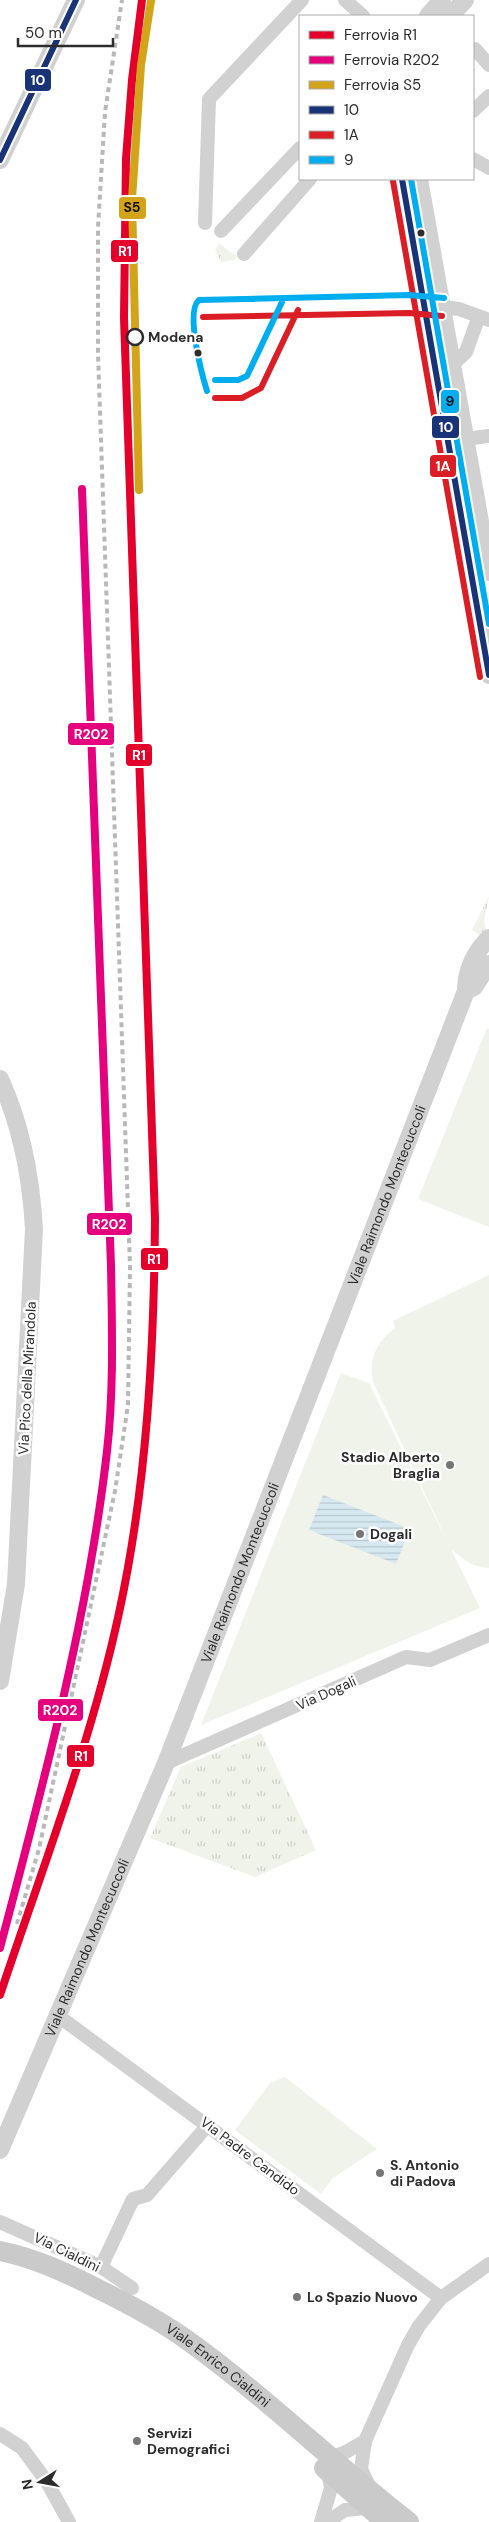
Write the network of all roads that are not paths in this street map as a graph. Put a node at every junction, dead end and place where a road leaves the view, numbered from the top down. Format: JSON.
{"nodes":[{"id":1,"x":76,"y":0,"type":"edge"},
{"id":2,"x":302,"y":0,"type":"edge"},
{"id":3,"x":345,"y":0,"type":"edge"},
{"id":4,"x":442,"y":0,"type":"edge"},
{"id":5,"x":465,"y":0,"type":"edge"},
{"id":6,"x":362,"y":15,"type":"edge"},
{"id":7,"x":429,"y":15,"type":"edge"},
{"id":8,"x":451,"y":15,"type":"edge"},
{"id":9,"x":475,"y":49,"type":"dead end"},
{"id":10,"x":489,"y":65,"type":"edge"},
{"id":11,"x":489,"y":96,"type":"edge"},
{"id":12,"x":474,"y":109,"type":"edge"},
{"id":13,"x":299,"y":149,"type":"edge"},
{"id":14,"x":0,"y":160,"type":"edge"},
{"id":15,"x":474,"y":160,"type":"edge"},
{"id":16,"x":489,"y":168,"type":"edge"},
{"id":17,"x":309,"y":180,"type":"edge"},
{"id":18,"x":402,"y":180,"type":"edge"},
{"id":19,"x":419,"y":180,"type":"edge"},
{"id":20,"x":205,"y":224,"type":"dead end"},
{"id":21,"x":221,"y":231,"type":"dead end"},
{"id":22,"x":244,"y":254,"type":"dead end"},
{"id":23,"x":425,"y":305,"type":"junction"},
{"id":24,"x":443,"y":307,"type":"junction"},
{"id":25,"x":486,"y":317,"type":"edge"},
{"id":26,"x":453,"y":364,"type":"junction"},
{"id":27,"x":489,"y":436,"type":"edge"},
{"id":28,"x":466,"y":439,"type":"junction"},
{"id":29,"x":489,"y":572,"type":"edge"},
{"id":30,"x":489,"y":675,"type":"edge"},
{"id":31,"x":489,"y":938,"type":"edge"},
{"id":32,"x":489,"y":964,"type":"edge"},
{"id":33,"x":466,"y":991,"type":"junction"},
{"id":34,"x":0,"y":1079,"type":"edge"},
{"id":35,"x":489,"y":1635,"type":"edge"},
{"id":36,"x":0,"y":1680,"type":"edge"},
{"id":37,"x":166,"y":1763,"type":"junction"},
{"id":38,"x":58,"y":2015,"type":"junction"},
{"id":39,"x":208,"y":2125,"type":"junction"},
{"id":40,"x":0,"y":2150,"type":"edge"},
{"id":41,"x":0,"y":2222,"type":"edge"},
{"id":42,"x":0,"y":2251,"type":"edge"},
{"id":43,"x":0,"y":2263,"type":"edge"},
{"id":44,"x":489,"y":2264,"type":"edge"},
{"id":45,"x":101,"y":2267,"type":"junction"},
{"id":46,"x":132,"y":2288,"type":"dead end"},
{"id":47,"x":441,"y":2298,"type":"junction"},
{"id":48,"x":240,"y":2389,"type":"junction"},
{"id":49,"x":0,"y":2434,"type":"edge"},
{"id":50,"x":365,"y":2441,"type":"junction"},
{"id":51,"x":330,"y":2464,"type":"junction"},
{"id":52,"x":370,"y":2501,"type":"junction"},
{"id":53,"x":69,"y":2522,"type":"edge"},
{"id":54,"x":321,"y":2522,"type":"edge"},
{"id":55,"x":327,"y":2522,"type":"edge"},
{"id":56,"x":385,"y":2522,"type":"edge"},
{"id":57,"x":409,"y":2522,"type":"edge"}],
"edges":[{"from":1,"to":14,"type":"street"},
{"from":2,"to":20,"type":"street"},
{"from":3,"to":6,"type":"street"},
{"from":4,"to":7,"type":"street"},
{"from":5,"to":8,"type":"street"},
{"from":9,"to":10,"type":"street"},
{"from":11,"to":12,"type":"street"},
{"from":13,"to":21,"type":"street"},
{"from":15,"to":16,"type":"street"},
{"from":17,"to":22,"type":"street"},
{"from":18,"to":23,"type":"street"},
{"from":19,"to":24,"type":"street"},
{"from":23,"to":24,"type":"street"},
{"from":23,"to":30,"type":"street"},
{"from":24,"to":25,"type":"street"},
{"from":24,"to":26,"type":"street"},
{"from":25,"to":26,"type":"street"},
{"from":26,"to":28,"type":"street"},
{"from":27,"to":28,"type":"street"},
{"from":28,"to":29,"type":"street"},
{"from":31,"to":33,"type":"street","name":"Viale Raimondo Montecuccoli"},
{"from":32,"to":33,"type":"street","name":"Viale Raimondo Montecuccoli"},
{"from":33,"to":37,"type":"street","name":"Viale Raimondo Montecuccoli"},
{"from":34,"to":36,"type":"street","name":"Via Pico della Mirandola"},
{"from":35,"to":37,"type":"street","name":"Via Dogali"},
{"from":37,"to":38,"type":"street","name":"Viale Raimondo Montecuccoli"},
{"from":38,"to":39,"type":"street","name":"Via Padre Candido"},
{"from":38,"to":40,"type":"street","name":"Viale Raimondo Montecuccoli"},
{"from":39,"to":45,"type":"street"},
{"from":39,"to":47,"type":"street","name":"Via Padre Candido"},
{"from":41,"to":45,"type":"street","name":"Via Cialdini"},
{"from":42,"to":48,"type":"main road","name":"Viale Enrico Cialdini"},
{"from":43,"to":48,"type":"main road","name":"Viale Enrico Cialdini"},
{"from":44,"to":47,"type":"street"},
{"from":45,"to":46,"type":"street","name":"Via Cialdini"},
{"from":47,"to":50,"type":"street"},
{"from":48,"to":51,"type":"main road","name":"Viale Enrico Cialdini"},
{"from":49,"to":53,"type":"street"},
{"from":50,"to":51,"type":"street"},
{"from":50,"to":52,"type":"street"},
{"from":51,"to":52,"type":"main road","name":"Viale Enrico Cialdini"},
{"from":51,"to":54,"type":"street"},
{"from":52,"to":55,"type":"street"},
{"from":52,"to":56,"type":"main road","name":"Viale Enrico Cialdini"},
{"from":52,"to":57,"type":"main road","name":"Viale Enrico Cialdini"}]}
